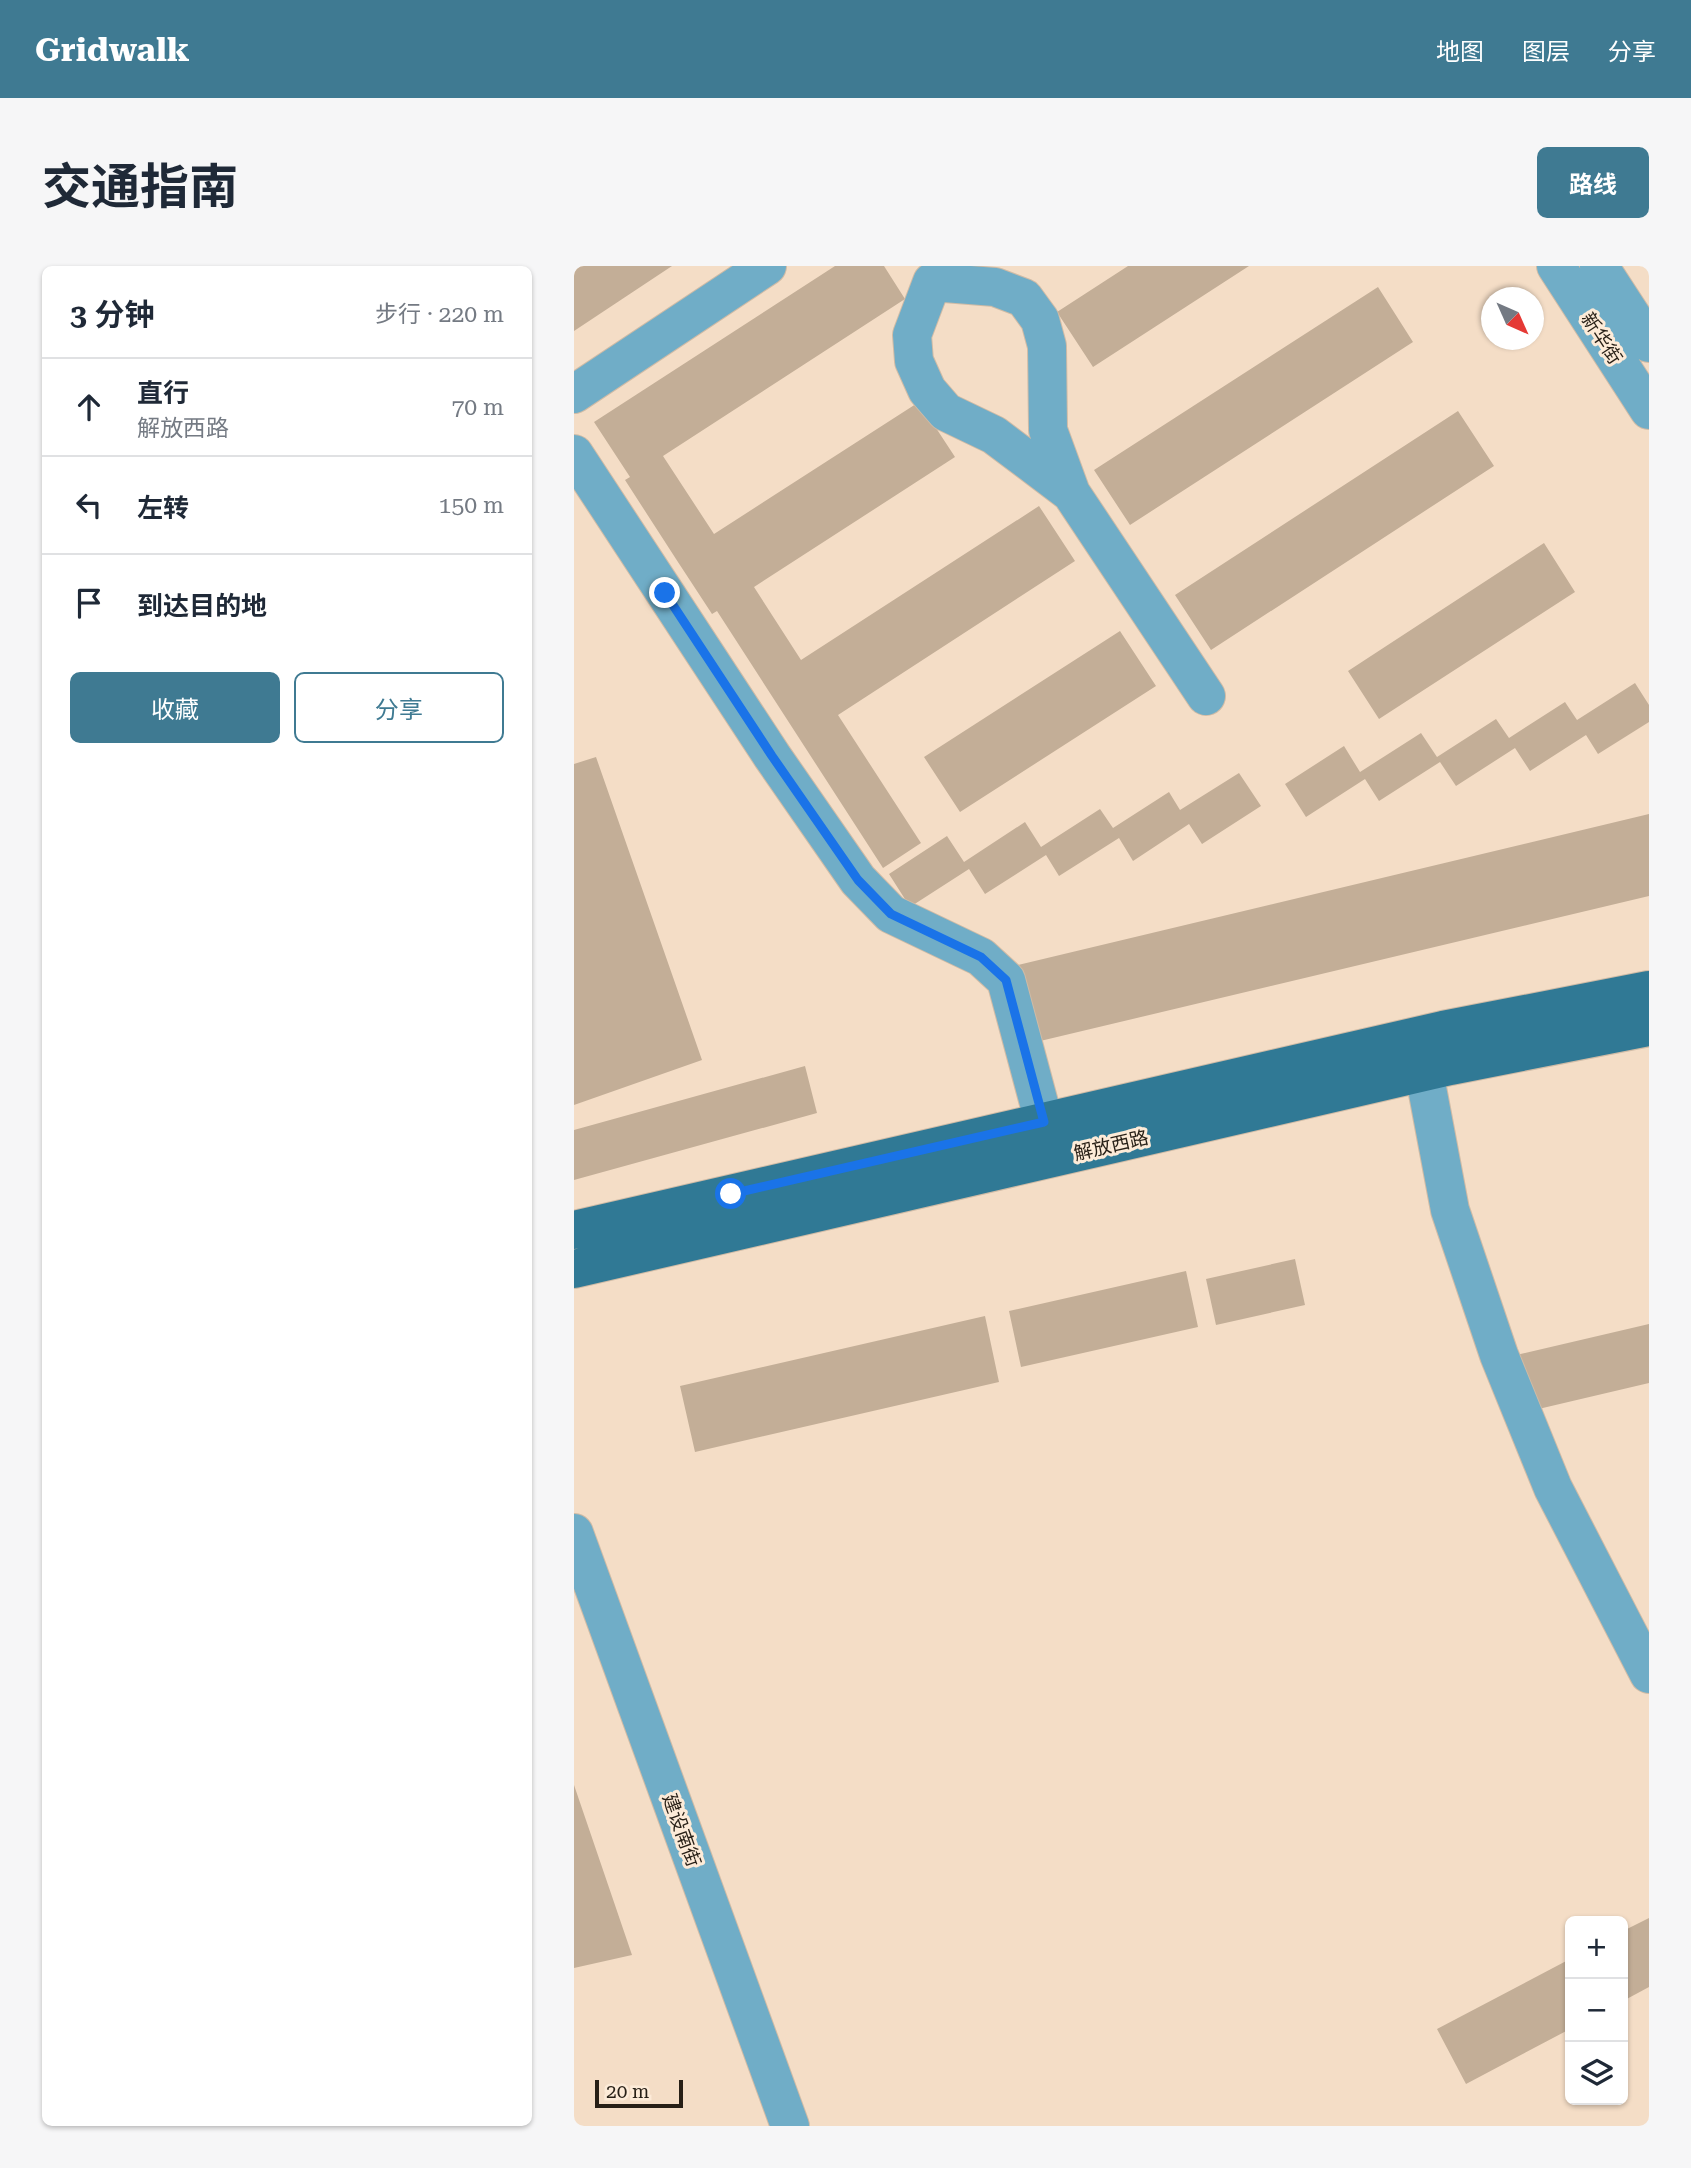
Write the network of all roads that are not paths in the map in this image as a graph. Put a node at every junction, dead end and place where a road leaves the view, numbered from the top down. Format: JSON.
{"nodes":[{"id":1,"x":766,"y":266,"type":"edge"},
{"id":2,"x":1556,"y":266,"type":"edge"},
{"id":3,"x":1599,"y":266,"type":"edge"},
{"id":4,"x":927,"y":274,"type":"edge"},
{"id":5,"x":1649,"y":343,"type":"edge"},
{"id":6,"x":574,"y":394,"type":"edge"},
{"id":7,"x":1649,"y":410,"type":"edge"},
{"id":8,"x":574,"y":454,"type":"edge"},
{"id":9,"x":1071,"y":493,"type":"junction"},
{"id":10,"x":1206,"y":696,"type":"dead end"},
{"id":11,"x":1649,"y":990,"type":"edge"},
{"id":12,"x":1649,"y":1027,"type":"edge"},
{"id":13,"x":1423,"y":1072,"type":"junction"},
{"id":14,"x":1044,"y":1122,"type":"junction"},
{"id":15,"x":574,"y":1230,"type":"edge"},
{"id":16,"x":574,"y":1269,"type":"edge"},
{"id":17,"x":574,"y":1533,"type":"edge"},
{"id":18,"x":1649,"y":1674,"type":"edge"},
{"id":19,"x":790,"y":2126,"type":"edge"}],
"edges":[{"from":1,"to":6,"type":"street"},
{"from":2,"to":7,"type":"street","name":"新华街"},
{"from":3,"to":5,"type":"street","name":"新华街"},
{"from":4,"to":9,"type":"street"},
{"from":4,"to":9,"type":"street"},
{"from":8,"to":14,"type":"street"},
{"from":9,"to":10,"type":"street"},
{"from":11,"to":14,"type":"main road","name":"解放西路"},
{"from":12,"to":13,"type":"main road","name":"解放西路"},
{"from":13,"to":16,"type":"main road","name":"解放西路"},
{"from":13,"to":18,"type":"street"},
{"from":14,"to":15,"type":"main road","name":"解放西路"},
{"from":17,"to":19,"type":"street","name":"建设南街"}]}
